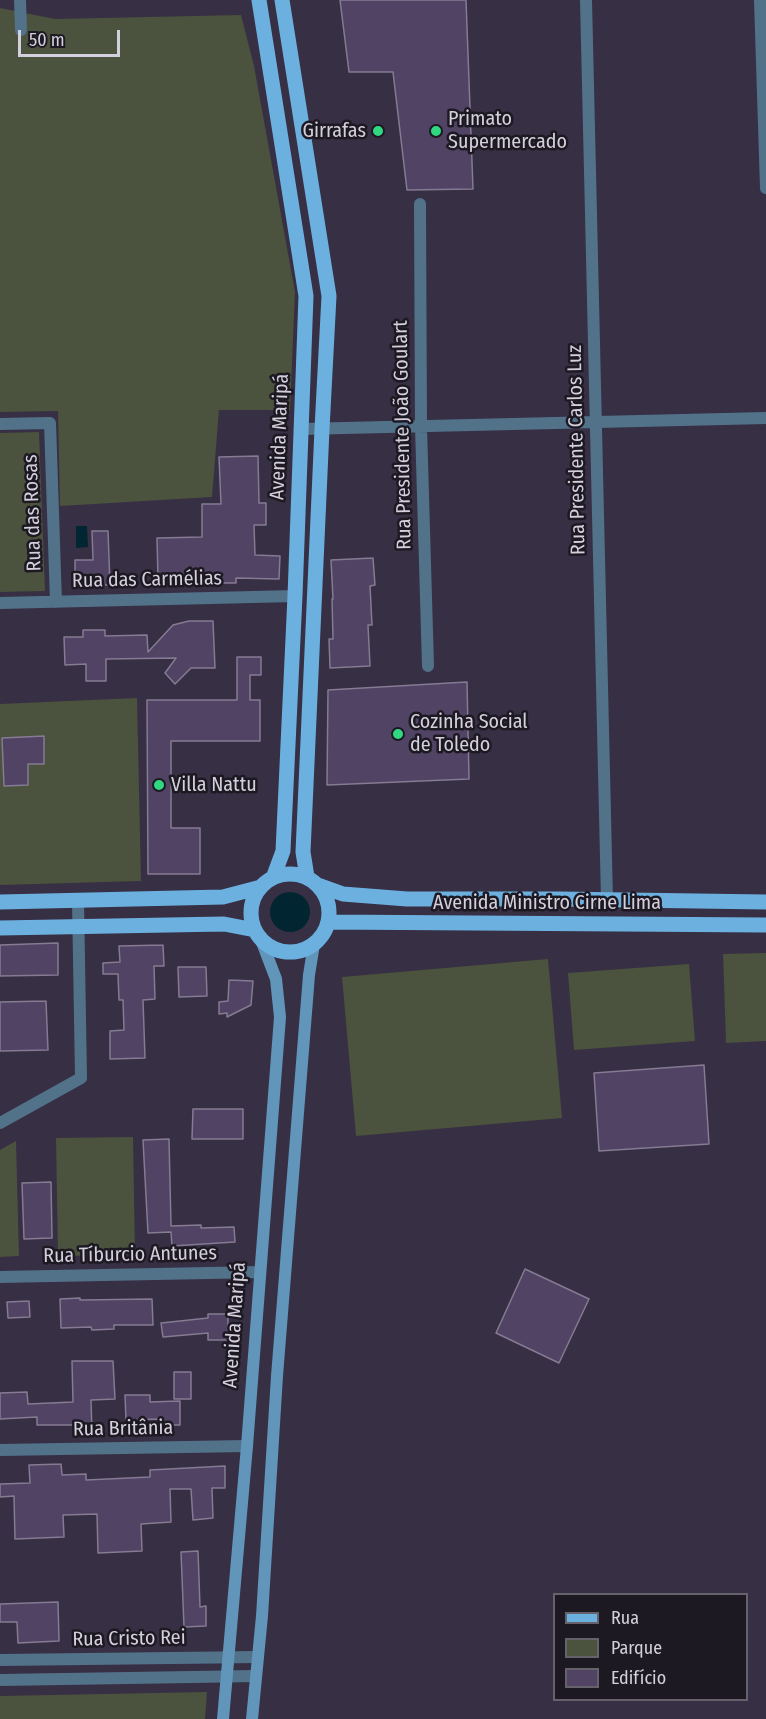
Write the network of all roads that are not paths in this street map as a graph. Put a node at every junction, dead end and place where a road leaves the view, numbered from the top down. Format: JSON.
{"nodes":[{"id":1,"x":20,"y":0,"type":"edge"},
{"id":2,"x":259,"y":0,"type":"edge"},
{"id":3,"x":282,"y":0,"type":"edge"},
{"id":4,"x":585,"y":0,"type":"edge"},
{"id":5,"x":760,"y":0,"type":"edge"},
{"id":6,"x":21,"y":30,"type":"dead end"},
{"id":7,"x":766,"y":188,"type":"edge"},
{"id":8,"x":420,"y":204,"type":"dead end"},
{"id":9,"x":766,"y":418,"type":"edge"},
{"id":10,"x":596,"y":423,"type":"junction"},
{"id":11,"x":0,"y":424,"type":"edge"},
{"id":12,"x":421,"y":427,"type":"junction"},
{"id":13,"x":302,"y":429,"type":"junction"},
{"id":14,"x":322,"y":429,"type":"junction"},
{"id":15,"x":295,"y":596,"type":"junction"},
{"id":16,"x":56,"y":602,"type":"junction"},
{"id":17,"x":0,"y":603,"type":"edge"},
{"id":18,"x":292,"y":662,"type":"junction"},
{"id":19,"x":312,"y":664,"type":"junction"},
{"id":20,"x":428,"y":666,"type":"dead end"},
{"id":21,"x":291,"y":694,"type":"junction"},
{"id":22,"x":311,"y":695,"type":"junction"},
{"id":23,"x":313,"y":881,"type":"junction"},
{"id":24,"x":267,"y":883,"type":"junction"},
{"id":25,"x":78,"y":900,"type":"junction"},
{"id":26,"x":608,"y":900,"type":"junction"},
{"id":27,"x":0,"y":902,"type":"edge"},
{"id":28,"x":766,"y":902,"type":"edge"},
{"id":29,"x":328,"y":922,"type":"junction"},
{"id":30,"x":766,"y":925,"type":"edge"},
{"id":31,"x":78,"y":927,"type":"junction"},
{"id":32,"x":0,"y":928,"type":"edge"},
{"id":33,"x":257,"y":933,"type":"junction"},
{"id":34,"x":314,"y":944,"type":"junction"},
{"id":35,"x":0,"y":1123,"type":"edge"},
{"id":36,"x":260,"y":1272,"type":"junction"},
{"id":37,"x":0,"y":1278,"type":"edge"},
{"id":38,"x":247,"y":1446,"type":"junction"},
{"id":39,"x":0,"y":1450,"type":"edge"},
{"id":40,"x":230,"y":1657,"type":"junction"},
{"id":41,"x":258,"y":1657,"type":"junction"},
{"id":42,"x":0,"y":1660,"type":"edge"},
{"id":43,"x":228,"y":1676,"type":"junction"},
{"id":44,"x":256,"y":1676,"type":"junction"},
{"id":45,"x":0,"y":1680,"type":"edge"},
{"id":46,"x":224,"y":1719,"type":"edge"},
{"id":47,"x":252,"y":1719,"type":"edge"}],
"edges":[{"from":1,"to":6,"type":"street"},
{"from":2,"to":13,"type":"main road","name":"Avenida Maripá"},
{"from":3,"to":14,"type":"main road","name":"Avenida Maripá"},
{"from":4,"to":10,"type":"street","name":"Rua Presidente Carlos Luz"},
{"from":5,"to":7,"type":"street"},
{"from":8,"to":12,"type":"street","name":"Rua Presidente João Goulart"},
{"from":9,"to":10,"type":"street"},
{"from":10,"to":12,"type":"street"},
{"from":10,"to":26,"type":"street","name":"Rua Presidente Carlos Luz"},
{"from":11,"to":16,"type":"street","name":"Rua das Rosas"},
{"from":12,"to":14,"type":"street"},
{"from":12,"to":20,"type":"street","name":"Rua Presidente João Goulart"},
{"from":13,"to":14,"type":"street"},
{"from":13,"to":15,"type":"main road","name":"Avenida Maripá"},
{"from":14,"to":19,"type":"main road","name":"Avenida Maripá"},
{"from":15,"to":16,"type":"street","name":"Rua das Carmélias"},
{"from":15,"to":18,"type":"main road","name":"Avenida Maripá"},
{"from":16,"to":17,"type":"street","name":"Rua das Carmélias"},
{"from":18,"to":19,"type":"main road"},
{"from":18,"to":21,"type":"main road","name":"Avenida Maripá"},
{"from":19,"to":22,"type":"main road","name":"Avenida Maripá"},
{"from":21,"to":22,"type":"main road"},
{"from":21,"to":24,"type":"main road","name":"Avenida Maripá"},
{"from":22,"to":23,"type":"main road","name":"Avenida Maripá"},
{"from":23,"to":24,"type":"main road"},
{"from":23,"to":26,"type":"main road"},
{"from":23,"to":29,"type":"main road"},
{"from":24,"to":25,"type":"main road"},
{"from":24,"to":33,"type":"main road"},
{"from":25,"to":27,"type":"main road"},
{"from":25,"to":31,"type":"street"},
{"from":26,"to":28,"type":"main road"},
{"from":29,"to":30,"type":"main road","name":"Avenida Ministro Cirne Lima"},
{"from":29,"to":34,"type":"main road"},
{"from":31,"to":32,"type":"main road"},
{"from":31,"to":33,"type":"main road"},
{"from":31,"to":35,"type":"street"},
{"from":33,"to":34,"type":"main road"},
{"from":33,"to":36,"type":"main road","name":"Avenida Maripá"},
{"from":34,"to":41,"type":"main road"},
{"from":36,"to":37,"type":"street","name":"Rua Tíburcio Antunes"},
{"from":36,"to":38,"type":"main road","name":"Avenida Maripá"},
{"from":38,"to":39,"type":"street","name":"Rua Britânia"},
{"from":38,"to":40,"type":"main road","name":"Avenida Maripá"},
{"from":40,"to":41,"type":"street","name":"Rua Cristo Rei"},
{"from":40,"to":42,"type":"street","name":"Rua Cristo Rei"},
{"from":40,"to":43,"type":"main road","name":"Avenida Maripá"},
{"from":41,"to":44,"type":"main road"},
{"from":43,"to":44,"type":"street"},
{"from":43,"to":45,"type":"street"},
{"from":43,"to":46,"type":"main road","name":"Avenida Maripá"},
{"from":44,"to":47,"type":"main road"}]}
